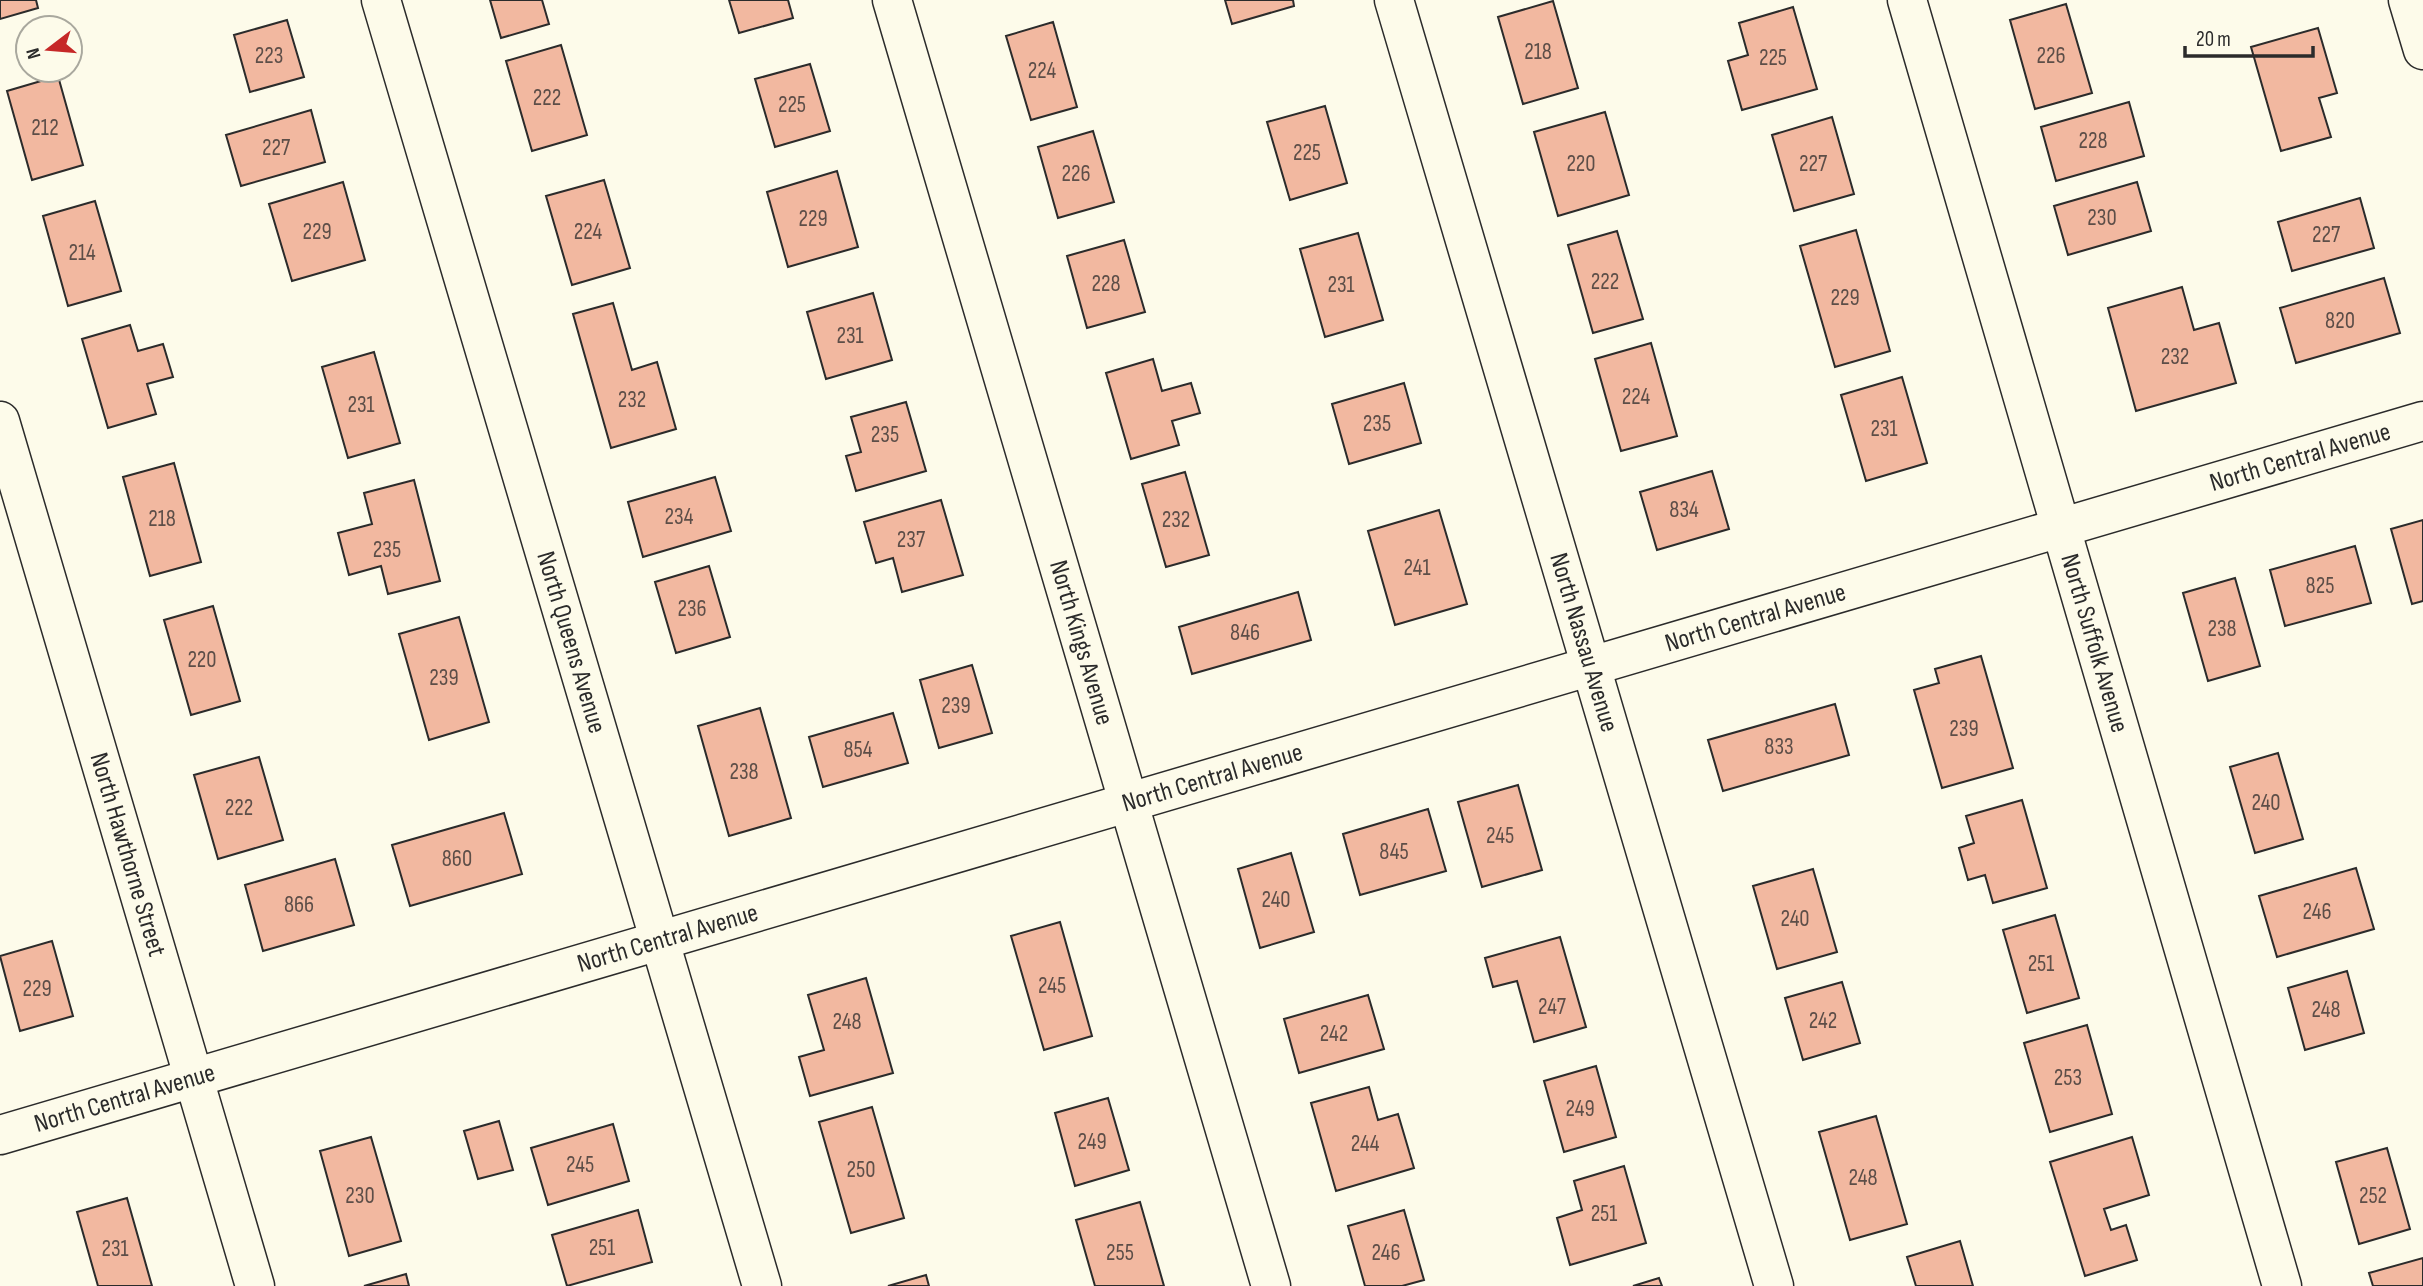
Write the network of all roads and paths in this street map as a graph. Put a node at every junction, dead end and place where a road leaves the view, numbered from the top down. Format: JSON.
{"nodes":[{"id":1,"x":381,"y":0,"type":"edge"},
{"id":2,"x":892,"y":0,"type":"edge"},
{"id":3,"x":1394,"y":0,"type":"edge"},
{"id":4,"x":1907,"y":0,"type":"edge"},
{"id":5,"x":2408,"y":0,"type":"edge"},
{"id":6,"x":2423,"y":50,"type":"edge"},
{"id":7,"x":0,"y":421,"type":"edge"},
{"id":8,"x":2423,"y":421,"type":"edge"},
{"id":9,"x":2060,"y":528,"type":"junction"},
{"id":10,"x":1591,"y":666,"type":"junction"},
{"id":11,"x":1127,"y":802,"type":"junction"},
{"id":12,"x":660,"y":940,"type":"junction"},
{"id":13,"x":194,"y":1078,"type":"junction"},
{"id":14,"x":0,"y":1135,"type":"edge"},
{"id":15,"x":255,"y":1286,"type":"edge"},
{"id":16,"x":762,"y":1286,"type":"edge"},
{"id":17,"x":1271,"y":1286,"type":"edge"},
{"id":18,"x":1774,"y":1286,"type":"edge"},
{"id":19,"x":2282,"y":1286,"type":"edge"}],
"edges":[{"from":1,"to":12,"type":"street","name":"North Queens Avenue"},
{"from":2,"to":11,"type":"street","name":"North Kings Avenue"},
{"from":3,"to":10,"type":"street","name":"North Nassau Avenue"},
{"from":4,"to":9,"type":"street","name":"North Suffolk Avenue"},
{"from":5,"to":6,"type":"street"},
{"from":7,"to":13,"type":"street","name":"North Hawthorne Street"},
{"from":8,"to":9,"type":"street","name":"North Central Avenue"},
{"from":9,"to":10,"type":"street","name":"North Central Avenue"},
{"from":9,"to":19,"type":"street","name":"North Suffolk Avenue"},
{"from":10,"to":11,"type":"street","name":"North Central Avenue"},
{"from":10,"to":18,"type":"street","name":"North Nassau Avenue"},
{"from":11,"to":12,"type":"street","name":"North Central Avenue"},
{"from":11,"to":17,"type":"street","name":"North Kings Avenue"},
{"from":12,"to":13,"type":"street","name":"North Central Avenue"},
{"from":12,"to":16,"type":"street","name":"North Queens Avenue"},
{"from":13,"to":14,"type":"street","name":"North Central Avenue"},
{"from":13,"to":15,"type":"street","name":"North Hawthorne Street"}]}
